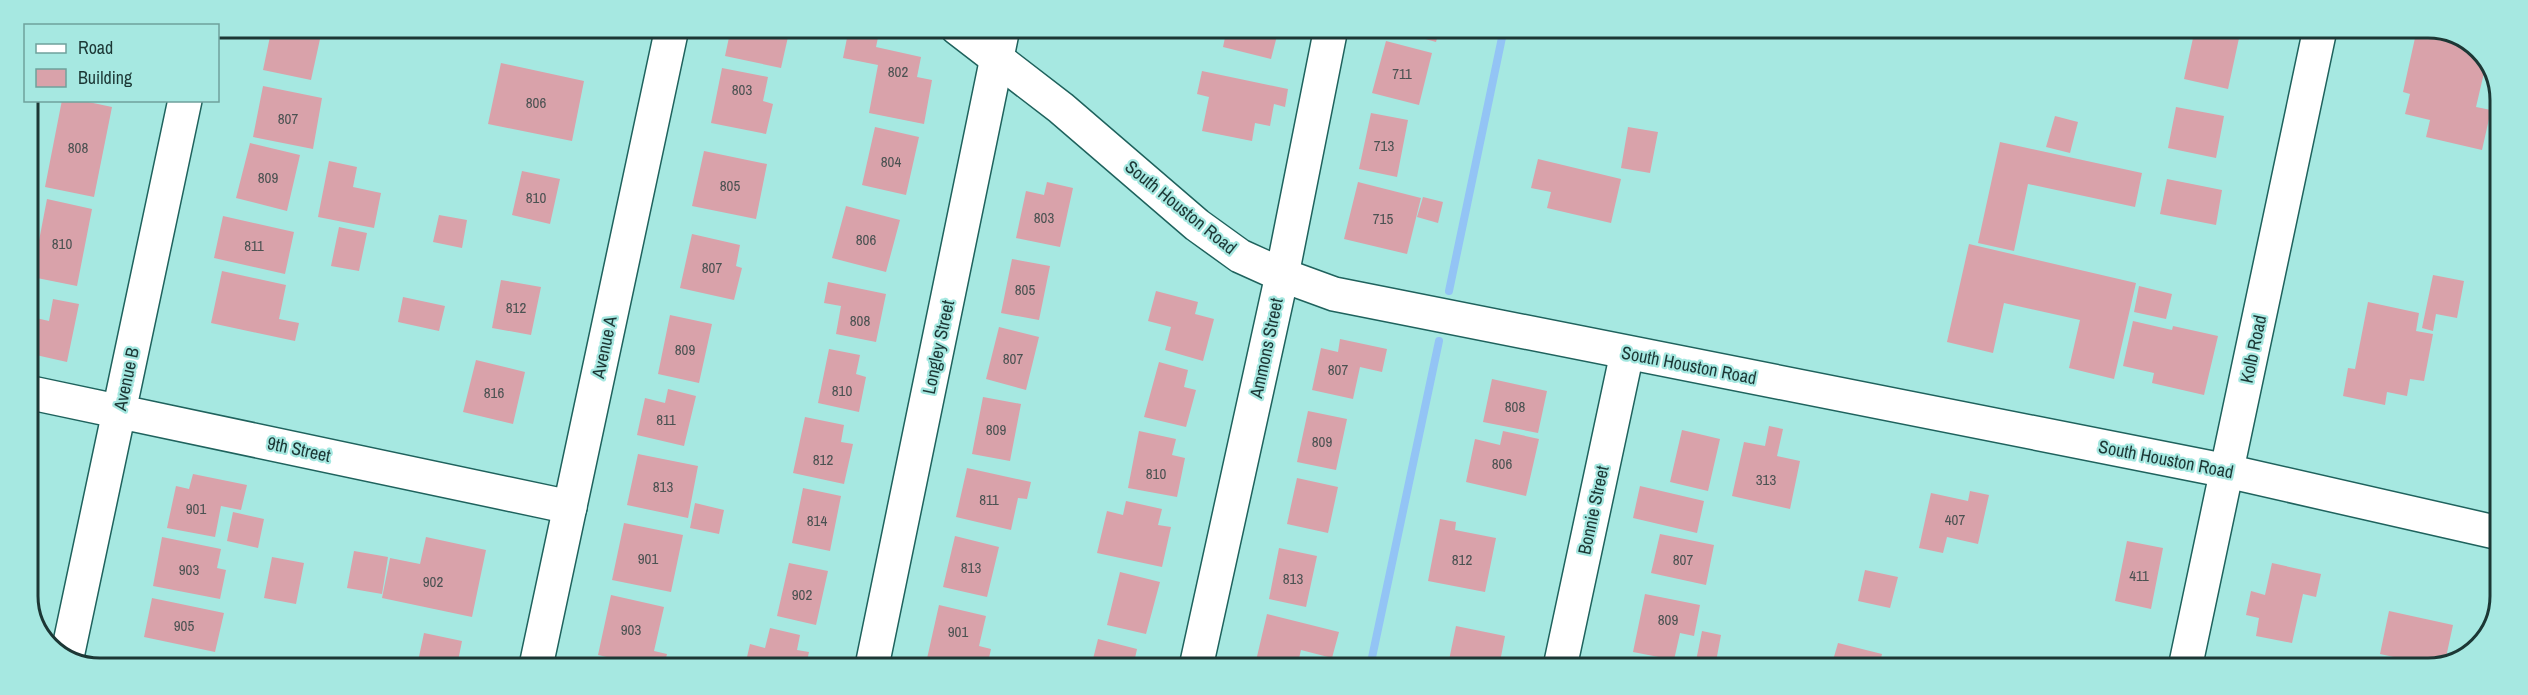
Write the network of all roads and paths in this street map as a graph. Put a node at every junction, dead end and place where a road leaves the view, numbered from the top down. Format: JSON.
{"nodes":[{"id":1,"x":670,"y":38,"type":"edge"},
{"id":2,"x":986,"y":38,"type":"edge"},
{"id":3,"x":1329,"y":38,"type":"edge"},
{"id":4,"x":2318,"y":38,"type":"edge"},
{"id":5,"x":1000,"y":43,"type":"edge"},
{"id":6,"x":185,"y":102,"type":"edge"},
{"id":7,"x":1282,"y":275,"type":"junction"},
{"id":8,"x":1627,"y":353,"type":"junction"},
{"id":9,"x":38,"y":394,"type":"edge"},
{"id":10,"x":119,"y":412,"type":"junction"},
{"id":11,"x":2227,"y":471,"type":"junction"},
{"id":12,"x":570,"y":507,"type":"junction"},
{"id":13,"x":2490,"y":531,"type":"edge"},
{"id":14,"x":69,"y":649,"type":"edge"},
{"id":15,"x":538,"y":658,"type":"edge"},
{"id":16,"x":874,"y":658,"type":"edge"},
{"id":17,"x":1198,"y":658,"type":"edge"},
{"id":18,"x":1562,"y":658,"type":"edge"},
{"id":19,"x":2187,"y":658,"type":"edge"}],
"edges":[{"from":1,"to":12,"type":"street","name":"Avenue A"},
{"from":2,"to":5,"type":"street","name":"South Houston Road"},
{"from":3,"to":7,"type":"street","name":"Ammons Street"},
{"from":4,"to":11,"type":"street","name":"Kolb Road"},
{"from":5,"to":7,"type":"street","name":"South Houston Road"},
{"from":5,"to":16,"type":"street","name":"Longley Street"},
{"from":6,"to":10,"type":"street","name":"Avenue B"},
{"from":7,"to":8,"type":"street","name":"South Houston Road"},
{"from":7,"to":17,"type":"street","name":"Ammons Street"},
{"from":8,"to":11,"type":"street","name":"South Houston Road"},
{"from":8,"to":18,"type":"street","name":"Bonnie Street"},
{"from":9,"to":10,"type":"street","name":"9th Street"},
{"from":10,"to":12,"type":"street","name":"9th Street"},
{"from":10,"to":14,"type":"street","name":"Avenue B"},
{"from":11,"to":13,"type":"street","name":"South Houston Road"},
{"from":11,"to":19,"type":"street","name":"Kolb Road"},
{"from":12,"to":15,"type":"street","name":"Avenue A"}]}
